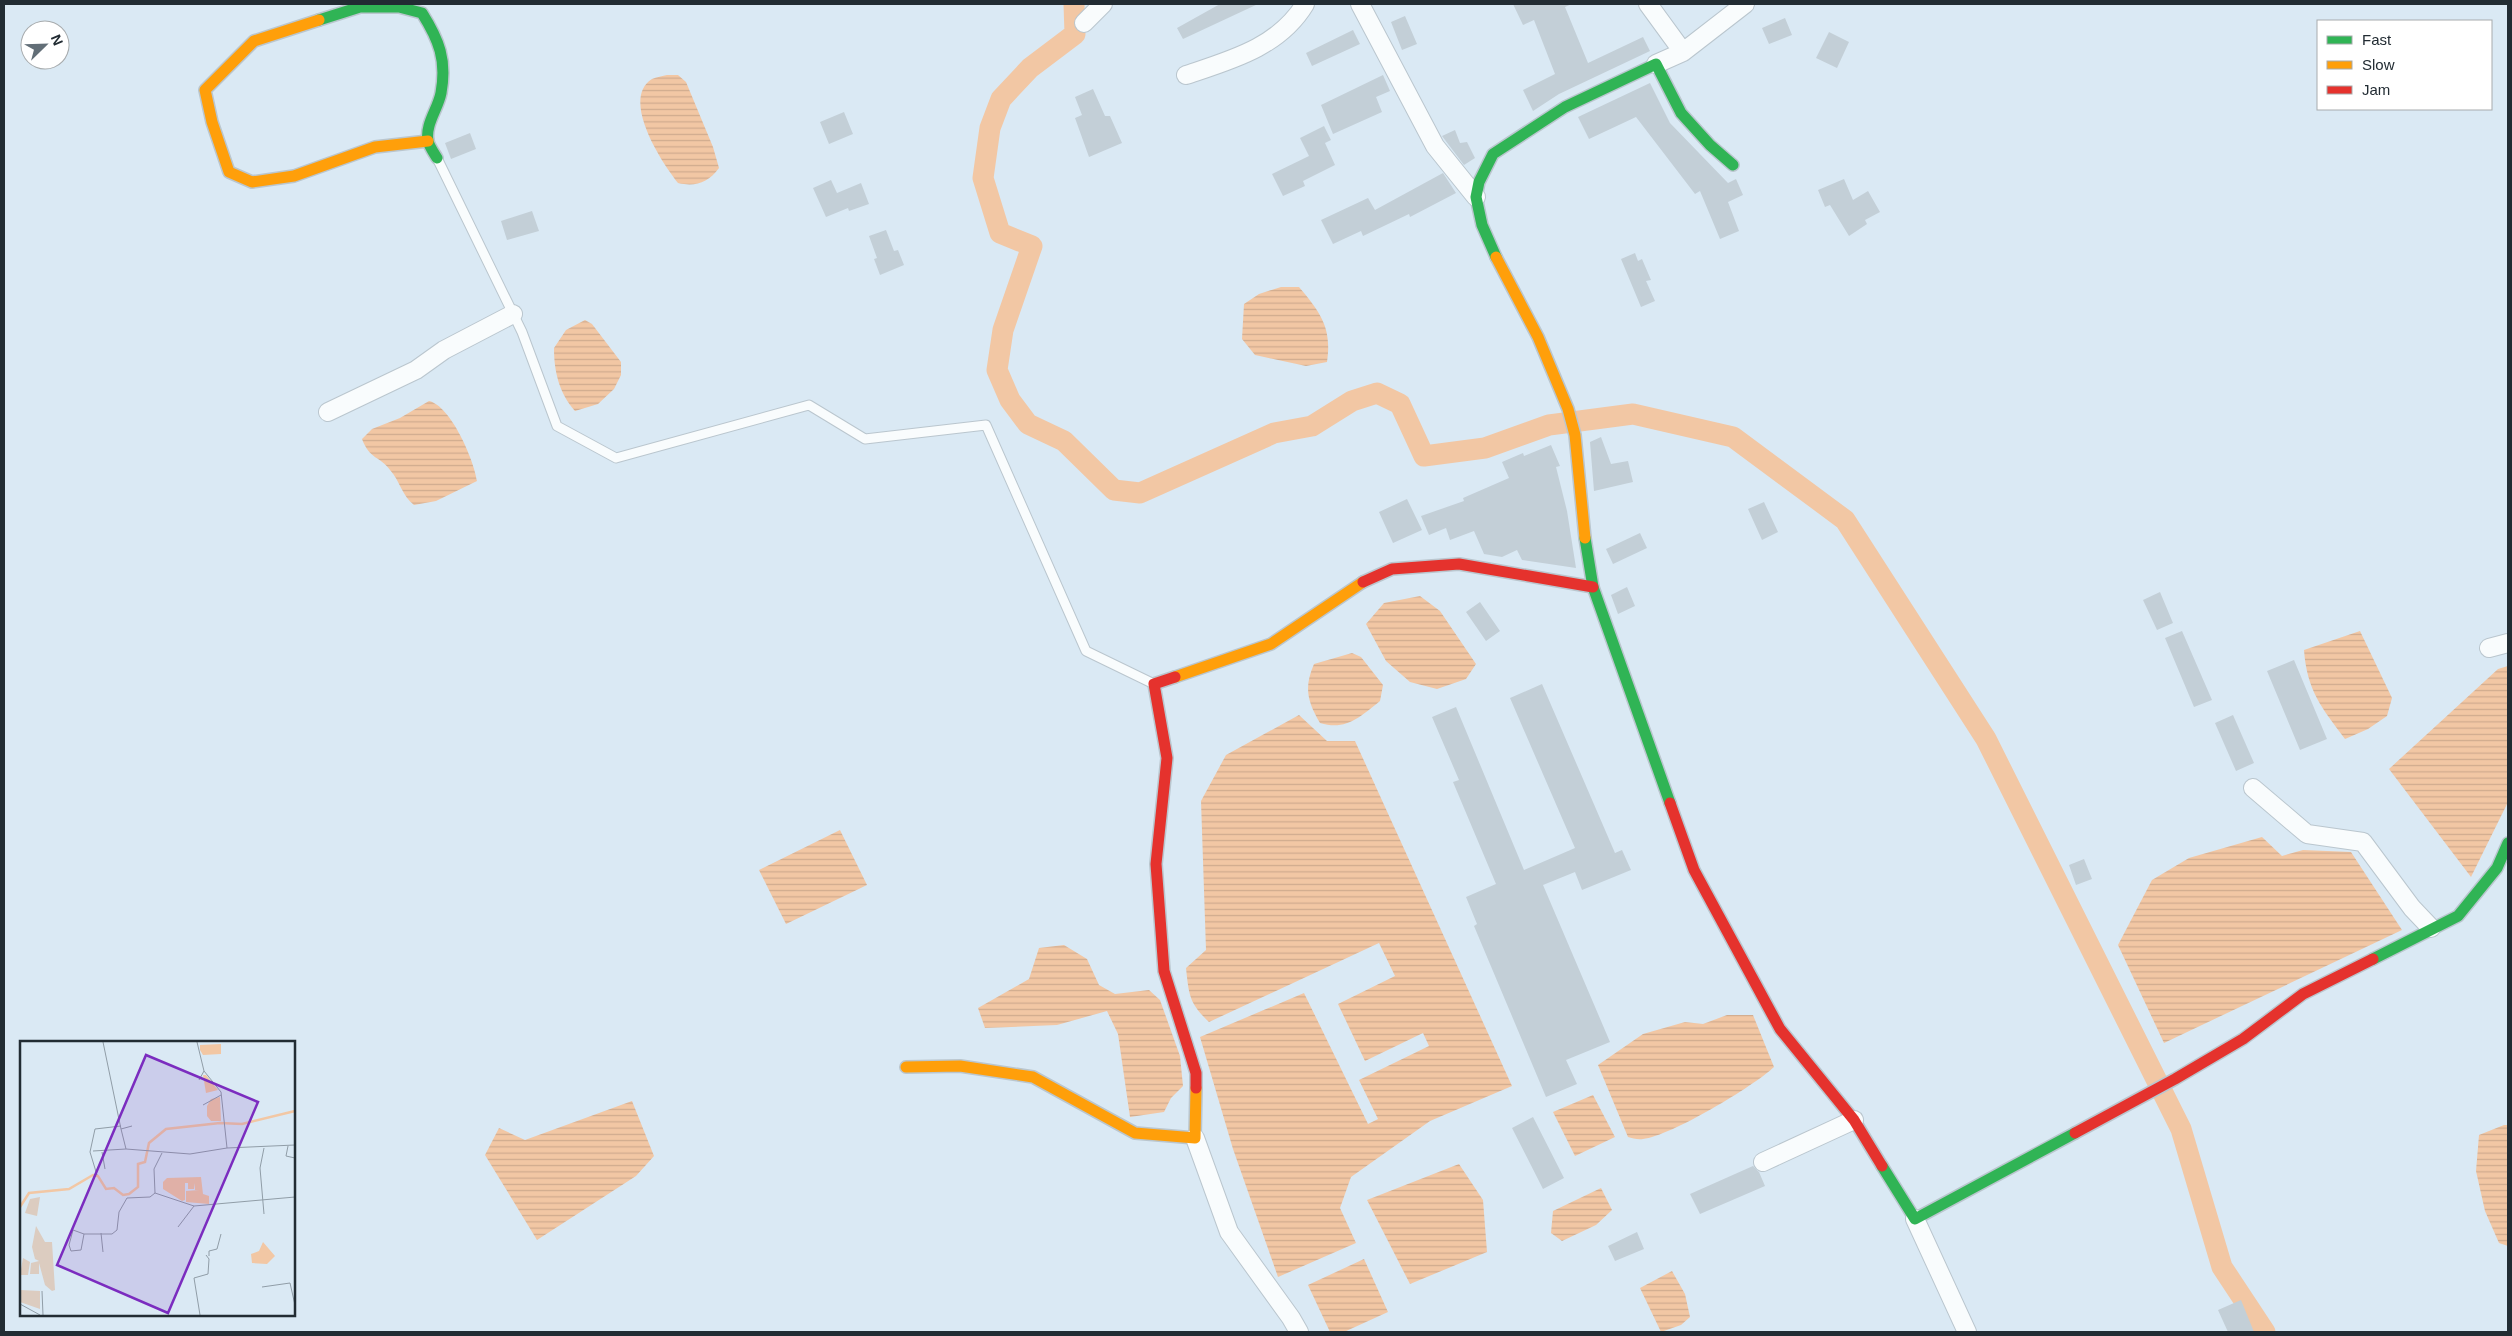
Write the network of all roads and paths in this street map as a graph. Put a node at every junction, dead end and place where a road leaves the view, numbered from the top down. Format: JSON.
{"nodes":[{"id":1,"x":1103,"y":4,"type":"edge"},
{"id":2,"x":1305,"y":4,"type":"edge"},
{"id":3,"x":1360,"y":4,"type":"edge"},
{"id":4,"x":1648,"y":4,"type":"edge"},
{"id":5,"x":1744,"y":4,"type":"edge"},
{"id":6,"x":1084,"y":23,"type":"dead end"},
{"id":7,"x":1683,"y":52,"type":"junction"},
{"id":8,"x":1656,"y":64,"type":"junction"},
{"id":9,"x":1186,"y":75,"type":"dead end"},
{"id":10,"x":428,"y":141,"type":"junction"},
{"id":11,"x":437,"y":158,"type":"joint"},
{"id":12,"x":1733,"y":166,"type":"dead end"},
{"id":13,"x":1476,"y":197,"type":"junction"},
{"id":14,"x":513,"y":314,"type":"junction"},
{"id":15,"x":328,"y":412,"type":"dead end"},
{"id":16,"x":1593,"y":587,"type":"junction"},
{"id":17,"x":2508,"y":643,"type":"edge"},
{"id":18,"x":2489,"y":648,"type":"dead end"},
{"id":19,"x":1154,"y":684,"type":"junction"},
{"id":20,"x":2253,"y":788,"type":"dead end"},
{"id":21,"x":2508,"y":843,"type":"edge"},
{"id":22,"x":2431,"y":928,"type":"junction"},
{"id":23,"x":906,"y":1067,"type":"dead end"},
{"id":24,"x":1854,"y":1120,"type":"junction"},
{"id":25,"x":1195,"y":1138,"type":"junction"},
{"id":26,"x":1763,"y":1162,"type":"dead end"},
{"id":27,"x":1915,"y":1219,"type":"junction"},
{"id":28,"x":1299,"y":1332,"type":"edge"},
{"id":29,"x":1967,"y":1332,"type":"edge"}],
"edges":[{"from":1,"to":6,"type":"street"},
{"from":2,"to":9,"type":"street"},
{"from":3,"to":13,"type":"street"},
{"from":4,"to":7,"type":"street"},
{"from":5,"to":7,"type":"street"},
{"from":7,"to":8,"type":"street"},
{"from":8,"to":12,"type":"street"},
{"from":8,"to":13,"type":"street"},
{"from":10,"to":10,"type":"street"},
{"from":10,"to":11,"type":"street"},
{"from":11,"to":14,"type":"lane"},
{"from":13,"to":16,"type":"street"},
{"from":14,"to":15,"type":"street"},
{"from":14,"to":19,"type":"lane"},
{"from":16,"to":19,"type":"street"},
{"from":16,"to":24,"type":"street"},
{"from":17,"to":18,"type":"street"},
{"from":19,"to":25,"type":"street"},
{"from":20,"to":22,"type":"street"},
{"from":21,"to":22,"type":"street"},
{"from":22,"to":27,"type":"street"},
{"from":23,"to":25,"type":"street"},
{"from":24,"to":26,"type":"street"},
{"from":24,"to":27,"type":"street"},
{"from":25,"to":28,"type":"street"},
{"from":27,"to":29,"type":"street"}]}
